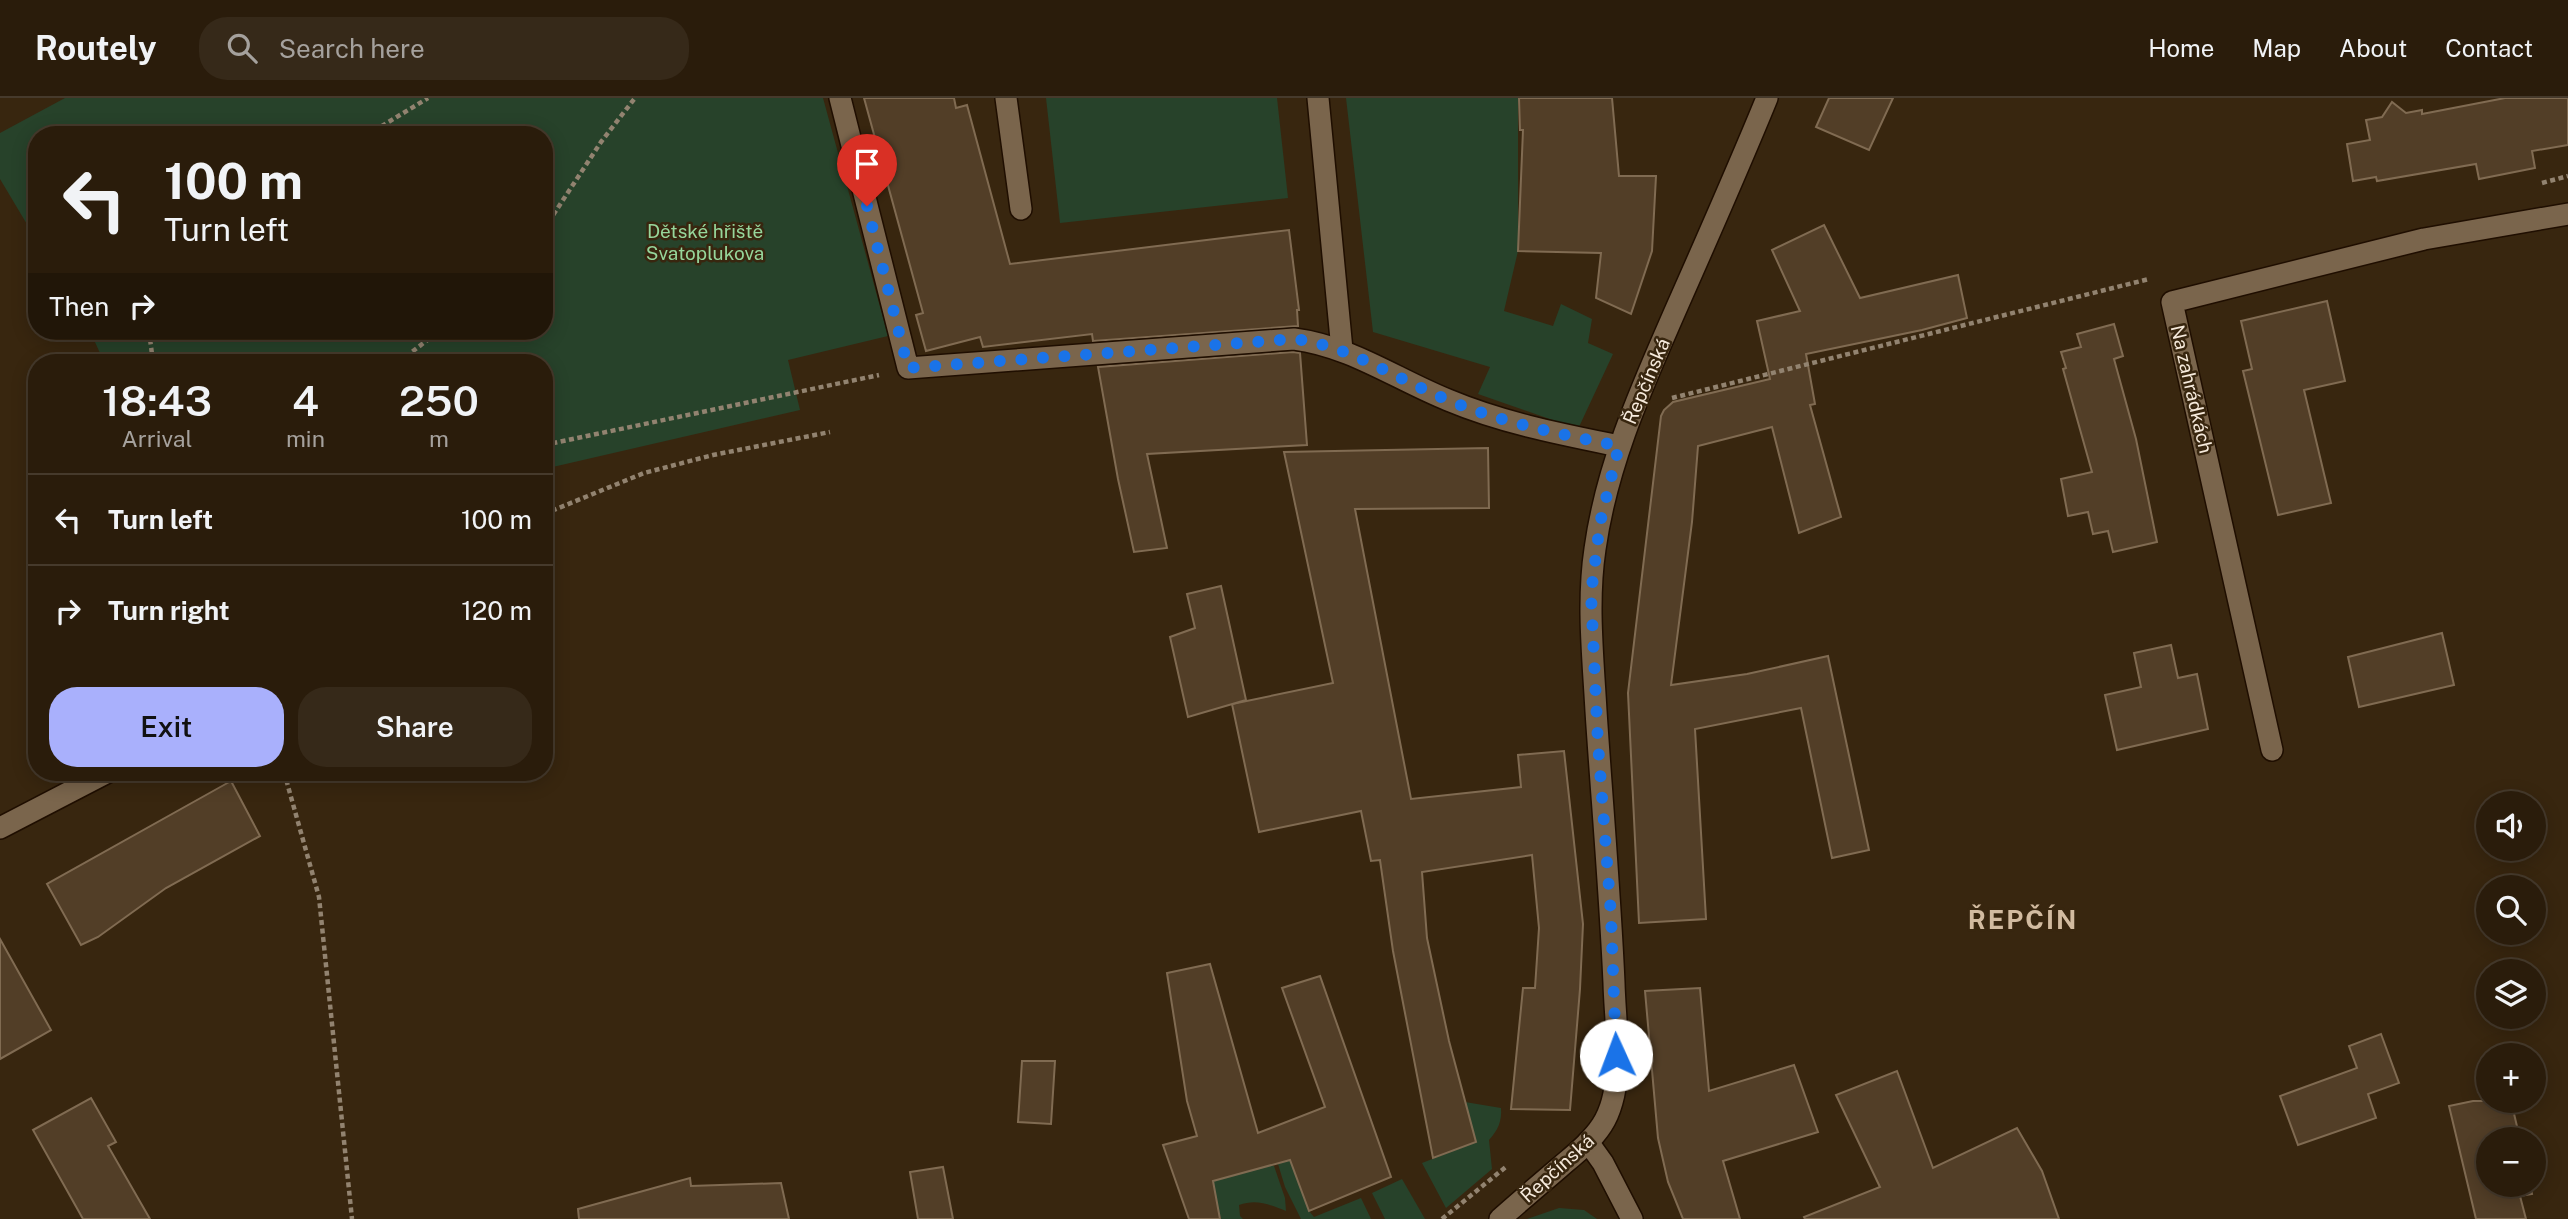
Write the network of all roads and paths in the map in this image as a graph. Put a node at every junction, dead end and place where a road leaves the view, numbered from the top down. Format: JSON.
{"nodes":[{"id":1,"x":428,"y":98,"type":"edge"},
{"id":2,"x":635,"y":98,"type":"edge"},
{"id":3,"x":840,"y":98,"type":"edge"},
{"id":4,"x":1006,"y":98,"type":"edge"},
{"id":5,"x":1318,"y":98,"type":"edge"},
{"id":6,"x":1767,"y":98,"type":"edge"},
{"id":7,"x":382,"y":126,"type":"edge"},
{"id":8,"x":2568,"y":176,"type":"edge"},
{"id":9,"x":2530,"y":186,"type":"dead end"},
{"id":10,"x":1021,"y":209,"type":"dead end"},
{"id":11,"x":2568,"y":214,"type":"edge"},
{"id":12,"x":553,"y":215,"type":"edge"},
{"id":13,"x":2154,"y":277,"type":"dead end"},
{"id":14,"x":427,"y":340,"type":"edge"},
{"id":15,"x":1342,"y":350,"type":"junction"},
{"id":16,"x":409,"y":354,"type":"edge"},
{"id":17,"x":908,"y":368,"type":"junction"},
{"id":18,"x":1662,"y":400,"type":"dead end"},
{"id":19,"x":830,"y":432,"type":"dead end"},
{"id":20,"x":553,"y":443,"type":"edge"},
{"id":21,"x":1619,"y":446,"type":"junction"},
{"id":22,"x":553,"y":510,"type":"edge"},
{"id":23,"x":2272,"y":750,"type":"dead end"},
{"id":24,"x":91,"y":781,"type":"edge"},
{"id":25,"x":287,"y":781,"type":"edge"},
{"id":26,"x":0,"y":828,"type":"edge"},
{"id":27,"x":1588,"y":1142,"type":"junction"},
{"id":28,"x":1510,"y":1163,"type":"dead end"},
{"id":29,"x":352,"y":1219,"type":"edge"},
{"id":30,"x":1443,"y":1219,"type":"edge"},
{"id":31,"x":1500,"y":1219,"type":"edge"},
{"id":32,"x":1632,"y":1219,"type":"edge"}],
"edges":[{"from":1,"to":7,"type":"path"},
{"from":2,"to":12,"type":"path"},
{"from":3,"to":17,"type":"street"},
{"from":4,"to":10,"type":"street"},
{"from":5,"to":15,"type":"street"},
{"from":6,"to":21,"type":"street","name":"Řepčínská"},
{"from":8,"to":9,"type":"path"},
{"from":11,"to":23,"type":"street","name":"Na zahrádkách"},
{"from":13,"to":18,"type":"path"},
{"from":14,"to":16,"type":"path"},
{"from":15,"to":17,"type":"street"},
{"from":15,"to":21,"type":"street"},
{"from":17,"to":20,"type":"path"},
{"from":19,"to":22,"type":"path"},
{"from":21,"to":27,"type":"street","name":"Řepčínská"},
{"from":24,"to":26,"type":"street"},
{"from":25,"to":29,"type":"path"},
{"from":27,"to":31,"type":"street","name":"Řepčínská"},
{"from":27,"to":32,"type":"street"},
{"from":28,"to":30,"type":"path"}]}
